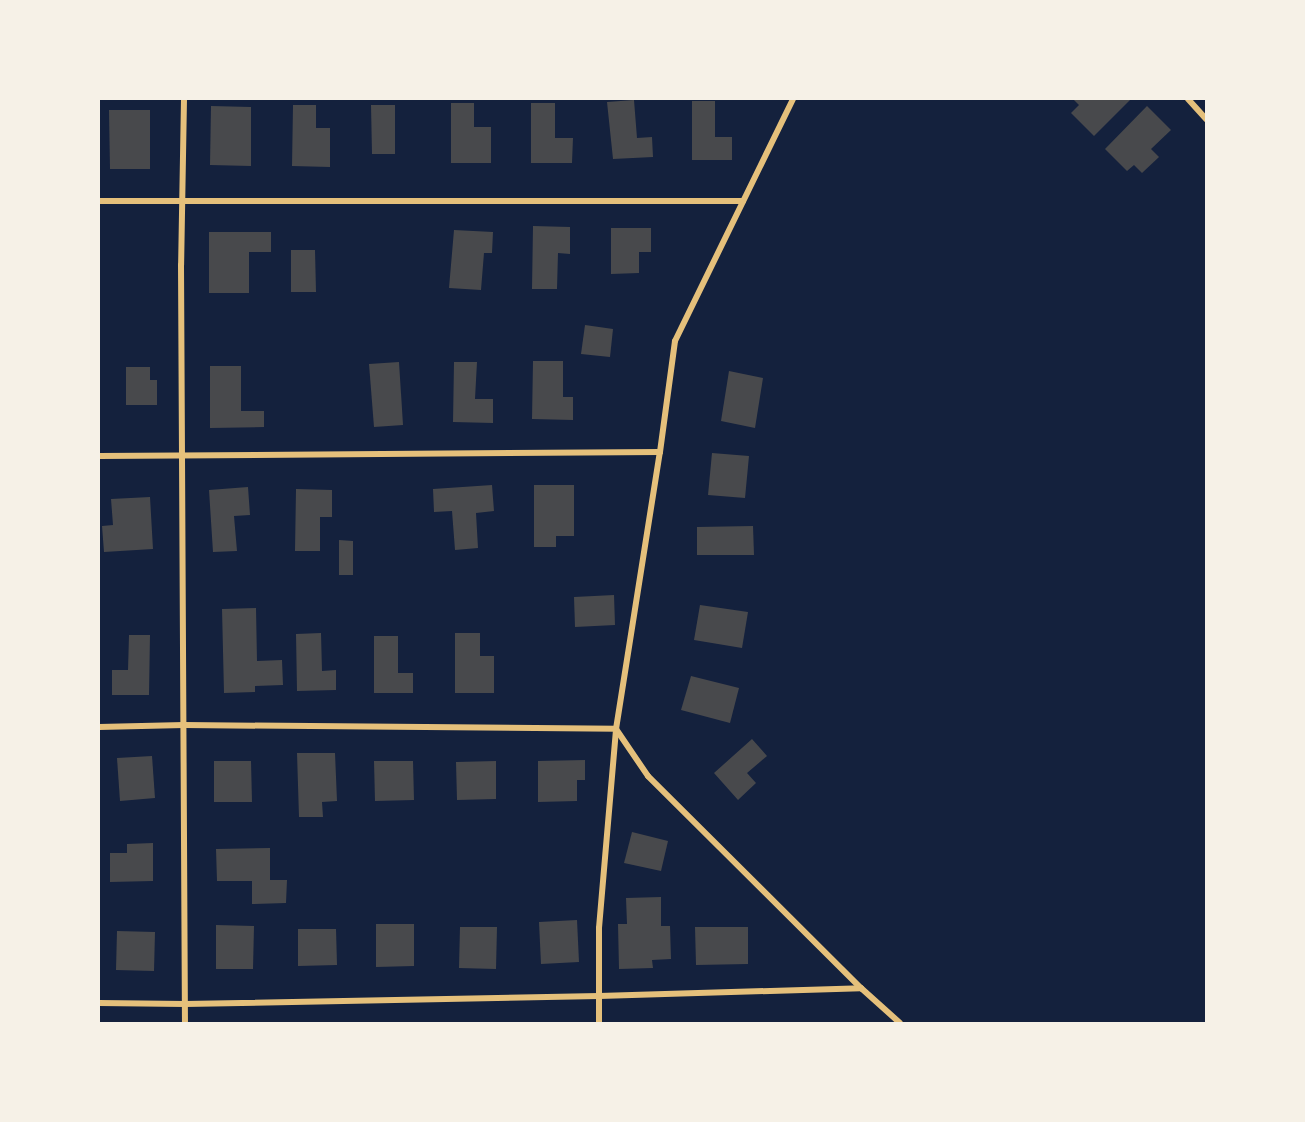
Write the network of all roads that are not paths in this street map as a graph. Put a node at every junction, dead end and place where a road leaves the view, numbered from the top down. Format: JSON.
{"nodes":[{"id":1,"x":184,"y":99,"type":"edge"},
{"id":2,"x":793,"y":99,"type":"edge"},
{"id":3,"x":1188,"y":99,"type":"edge"},
{"id":4,"x":1206,"y":119,"type":"edge"},
{"id":5,"x":99,"y":201,"type":"edge"},
{"id":6,"x":183,"y":201,"type":"junction"},
{"id":7,"x":743,"y":201,"type":"junction"},
{"id":8,"x":660,"y":452,"type":"junction"},
{"id":9,"x":182,"y":454,"type":"junction"},
{"id":10,"x":99,"y":456,"type":"edge"},
{"id":11,"x":184,"y":725,"type":"junction"},
{"id":12,"x":99,"y":727,"type":"edge"},
{"id":13,"x":616,"y":729,"type":"junction"},
{"id":14,"x":861,"y":988,"type":"junction"},
{"id":15,"x":599,"y":996,"type":"junction"},
{"id":16,"x":99,"y":1003,"type":"edge"},
{"id":17,"x":185,"y":1004,"type":"junction"},
{"id":18,"x":185,"y":1023,"type":"edge"},
{"id":19,"x":599,"y":1023,"type":"edge"},
{"id":20,"x":900,"y":1023,"type":"edge"}],
"edges":[{"from":1,"to":6,"type":"street"},
{"from":2,"to":7,"type":"street"},
{"from":3,"to":4,"type":"street"},
{"from":5,"to":6,"type":"street"},
{"from":6,"to":7,"type":"street"},
{"from":6,"to":9,"type":"street"},
{"from":7,"to":8,"type":"street"},
{"from":8,"to":9,"type":"street"},
{"from":8,"to":13,"type":"street"},
{"from":9,"to":10,"type":"street"},
{"from":9,"to":11,"type":"street"},
{"from":11,"to":12,"type":"street"},
{"from":11,"to":13,"type":"street"},
{"from":11,"to":17,"type":"street"},
{"from":13,"to":14,"type":"street"},
{"from":13,"to":15,"type":"street"},
{"from":14,"to":15,"type":"street"},
{"from":14,"to":20,"type":"street"},
{"from":15,"to":17,"type":"street"},
{"from":15,"to":19,"type":"street"},
{"from":16,"to":17,"type":"street"},
{"from":17,"to":18,"type":"street"}]}
